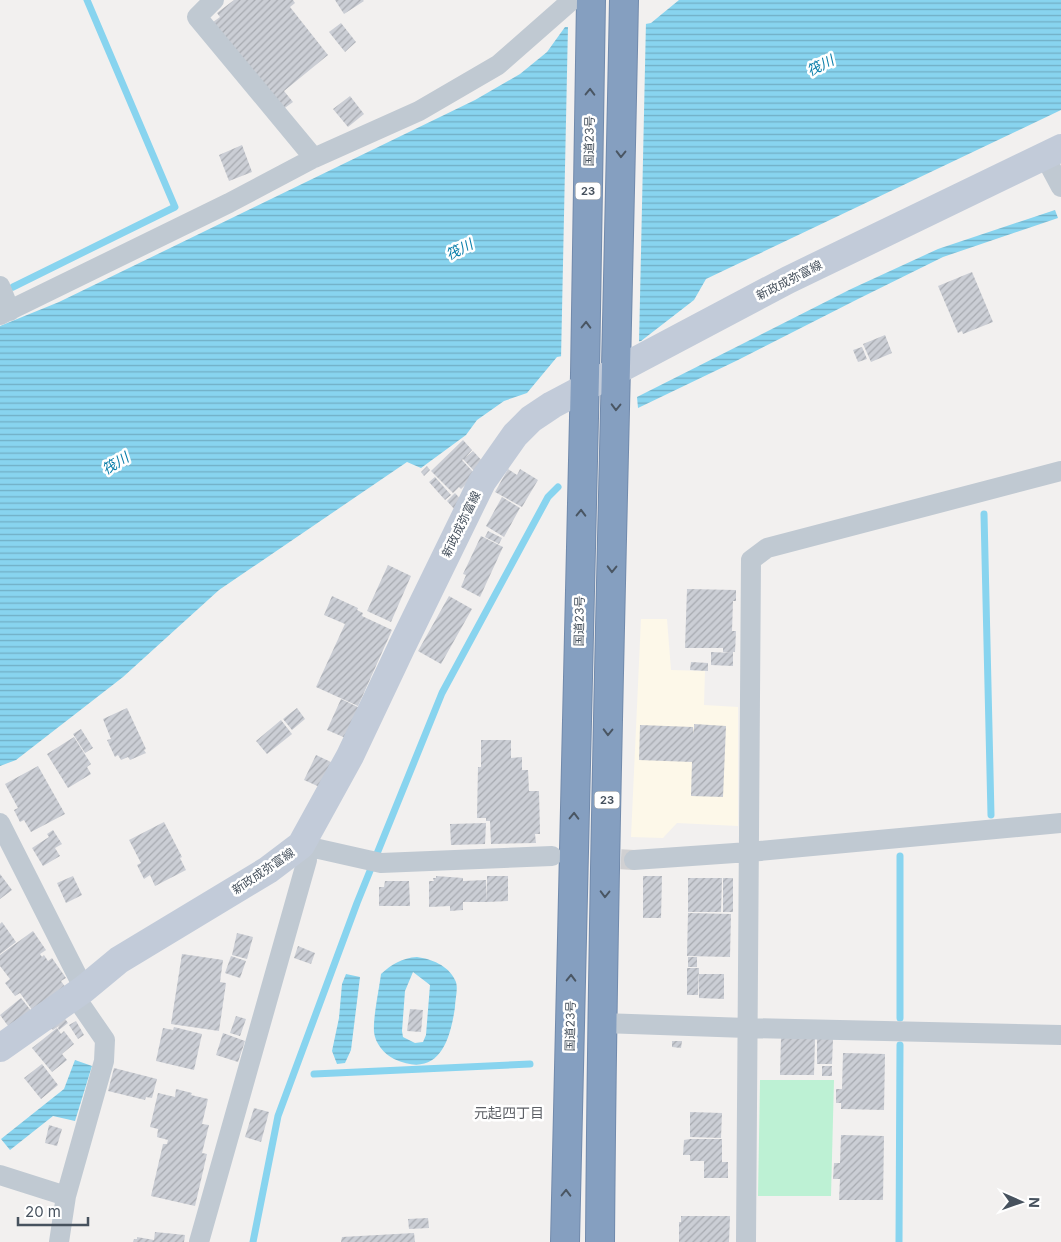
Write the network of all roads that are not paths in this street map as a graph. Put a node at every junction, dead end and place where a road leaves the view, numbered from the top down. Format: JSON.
{"nodes":[{"id":1,"x":214,"y":0,"type":"edge"},
{"id":2,"x":624,"y":0,"type":"edge"},
{"id":3,"x":585,"y":3,"type":"edge"},
{"id":4,"x":1053,"y":152,"type":"edge"},
{"id":5,"x":314,"y":158,"type":"junction"},
{"id":6,"x":1061,"y":187,"type":"edge"},
{"id":7,"x":0,"y":286,"type":"edge"},
{"id":8,"x":5,"y":313,"type":"edge"},
{"id":9,"x":617,"y":365,"type":"junction"},
{"id":10,"x":584,"y":381,"type":"junction"},
{"id":11,"x":1061,"y":471,"type":"edge"},
{"id":12,"x":0,"y":823,"type":"edge"},
{"id":13,"x":1061,"y":823,"type":"edge"},
{"id":14,"x":301,"y":845,"type":"junction"},
{"id":15,"x":749,"y":852,"type":"junction"},
{"id":16,"x":552,"y":856,"type":"tunnel mouth"},
{"id":17,"x":634,"y":860,"type":"tunnel mouth"},
{"id":18,"x":79,"y":992,"type":"junction"},
{"id":19,"x":602,"y":1023,"type":"junction"},
{"id":20,"x":748,"y":1028,"type":"junction"},
{"id":21,"x":1061,"y":1035,"type":"edge"},
{"id":22,"x":0,"y":1048,"type":"edge"},
{"id":23,"x":0,"y":1175,"type":"edge"},
{"id":24,"x":66,"y":1196,"type":"junction"},
{"id":25,"x":59,"y":1242,"type":"edge"},
{"id":26,"x":199,"y":1242,"type":"edge"},
{"id":27,"x":565,"y":1242,"type":"edge"},
{"id":28,"x":600,"y":1242,"type":"edge"},
{"id":29,"x":746,"y":1242,"type":"edge"}],
"edges":[{"from":1,"to":5,"type":"street"},
{"from":2,"to":9,"type":"highway","number":"23","one_way":true},
{"from":3,"to":5,"type":"street"},
{"from":10,"to":3,"type":"highway","name":"国道23号","number":"23","one_way":true},
{"from":4,"to":6,"type":"street"},
{"from":4,"to":9,"type":"main road","name":"新政成弥富線"},
{"from":5,"to":8,"type":"street"},
{"from":7,"to":8,"type":"street"},
{"from":9,"to":10,"type":"main road","name":"新政成弥富線"},
{"from":9,"to":19,"type":"highway","number":"23","one_way":true},
{"from":10,"to":14,"type":"main road","name":"新政成弥富線"},
{"from":27,"to":10,"type":"highway","name":"国道23号","number":"23","one_way":true},
{"from":11,"to":15,"type":"street"},
{"from":12,"to":18,"type":"street"},
{"from":13,"to":15,"type":"street"},
{"from":14,"to":16,"type":"street"},
{"from":14,"to":18,"type":"main road","name":"新政成弥富線"},
{"from":14,"to":26,"type":"street"},
{"from":15,"to":17,"type":"street"},
{"from":15,"to":20,"type":"street"},
{"from":18,"to":22,"type":"main road","name":"新政成弥富線"},
{"from":18,"to":24,"type":"street"},
{"from":19,"to":20,"type":"street"},
{"from":19,"to":28,"type":"highway","number":"23"},
{"from":20,"to":21,"type":"street"},
{"from":20,"to":29,"type":"street"},
{"from":23,"to":24,"type":"street"},
{"from":24,"to":25,"type":"street"}]}
